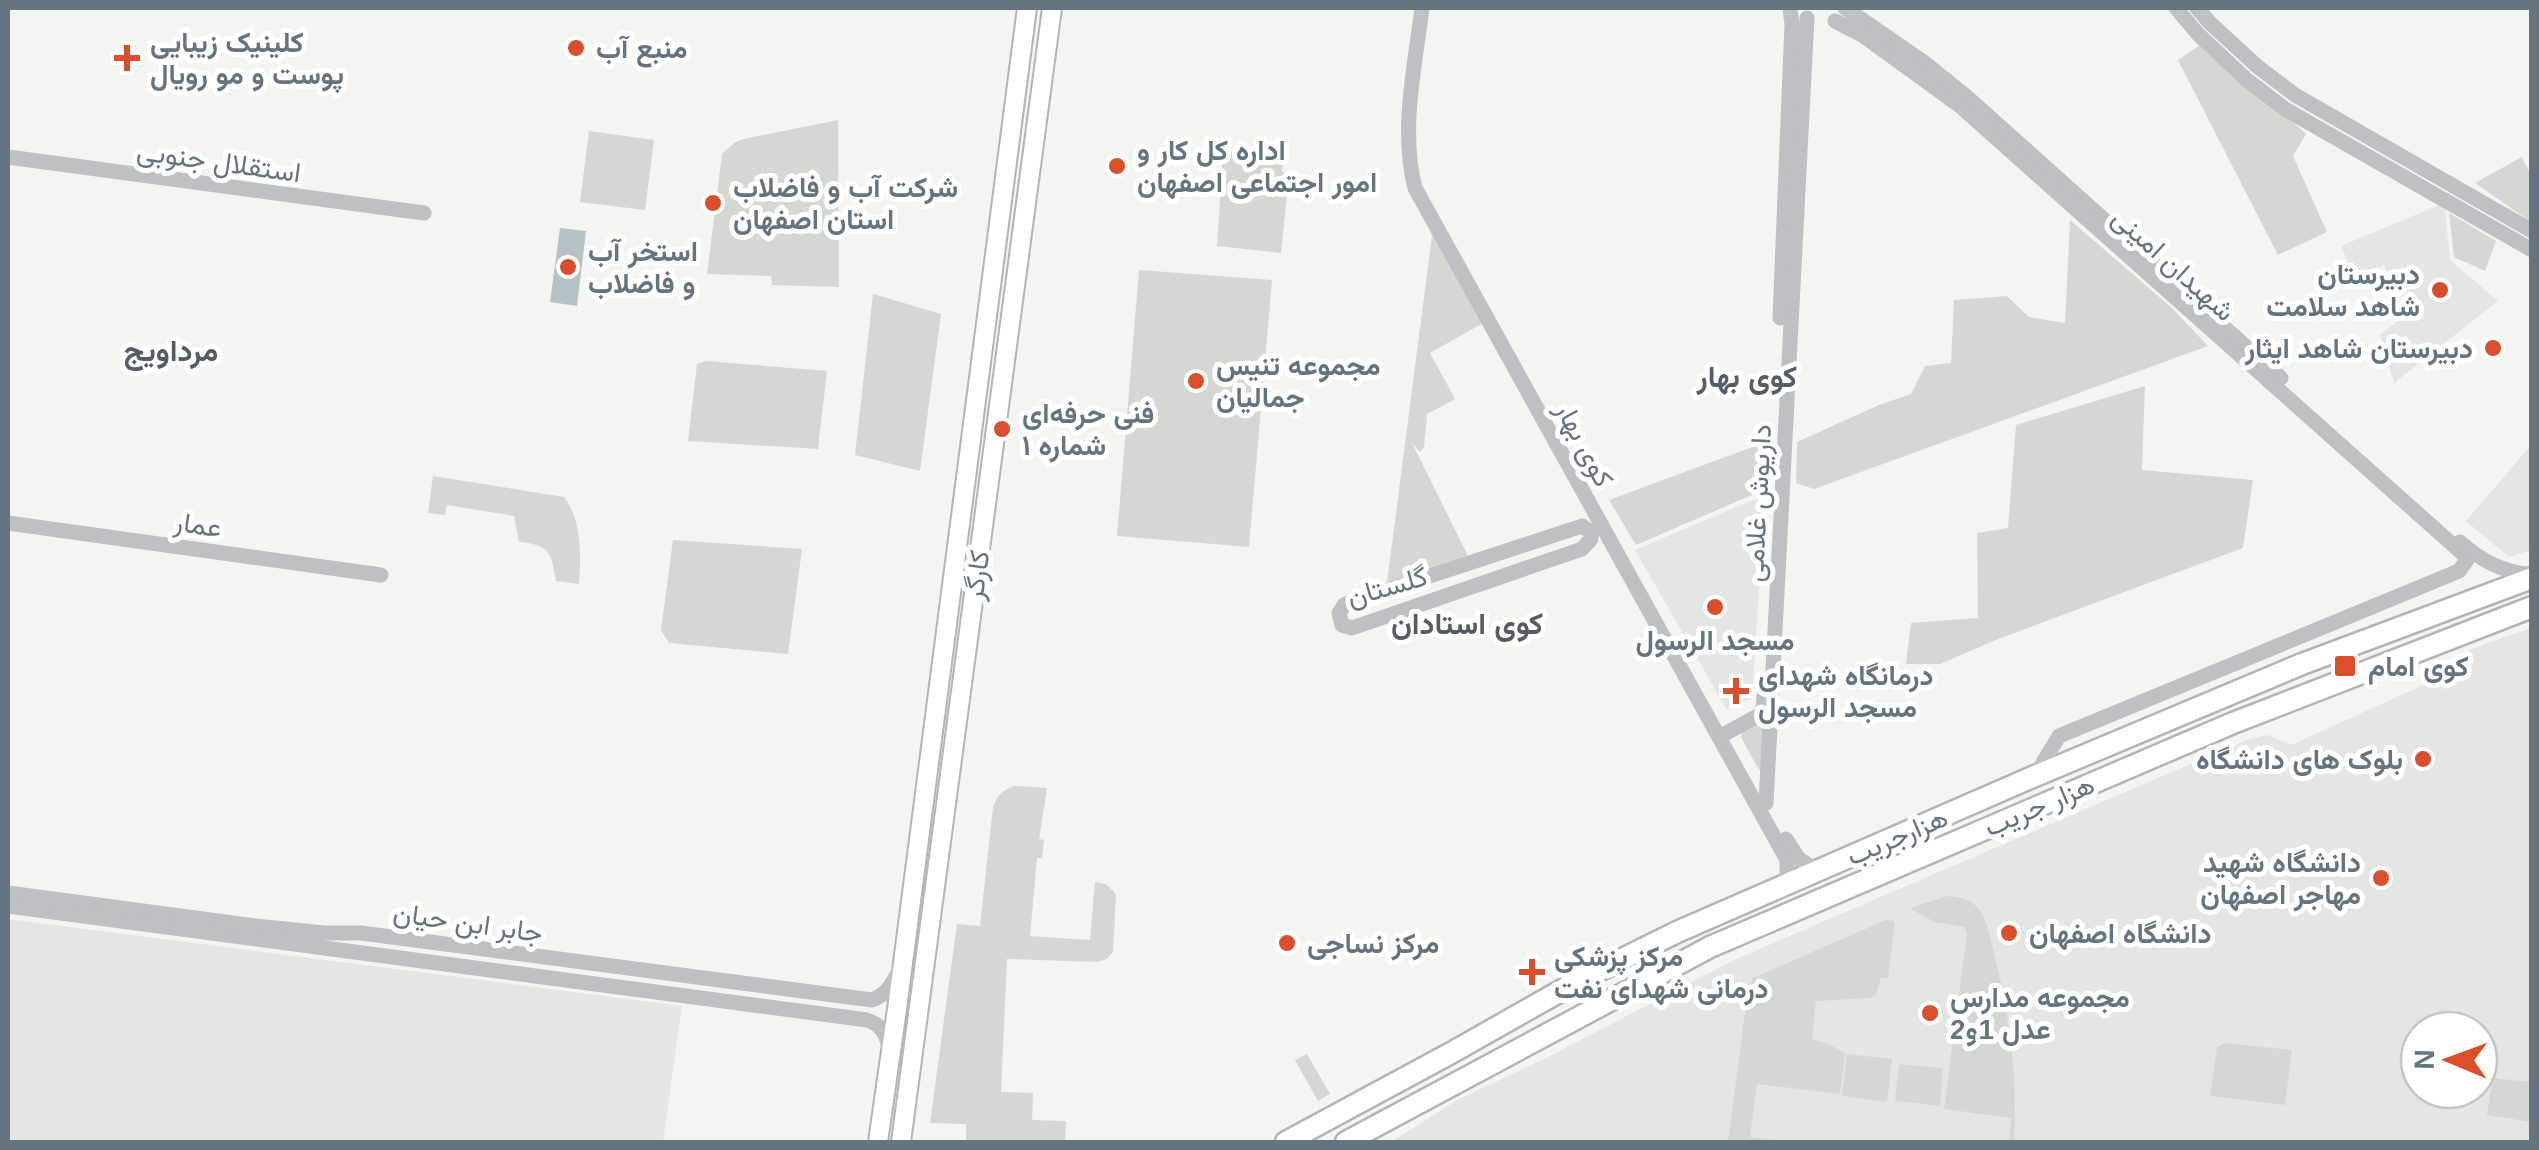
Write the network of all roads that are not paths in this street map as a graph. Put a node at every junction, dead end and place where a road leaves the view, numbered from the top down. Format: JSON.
{"nodes":[{"id":1,"x":1027,"y":8,"type":"edge"},
{"id":2,"x":1052,"y":8,"type":"edge"},
{"id":3,"x":1422,"y":8,"type":"edge"},
{"id":4,"x":1430,"y":8,"type":"edge"},
{"id":5,"x":1790,"y":8,"type":"edge"},
{"id":6,"x":2176,"y":8,"type":"edge"},
{"id":7,"x":2197,"y":8,"type":"edge"},
{"id":8,"x":1841,"y":12,"type":"edge"},
{"id":9,"x":1807,"y":18,"type":"junction"},
{"id":10,"x":2338,"y":130,"type":"junction"},
{"id":11,"x":8,"y":157,"type":"edge"},
{"id":12,"x":424,"y":213,"type":"dead end"},
{"id":13,"x":2532,"y":232,"type":"edge"},
{"id":14,"x":2532,"y":250,"type":"edge"},
{"id":15,"x":1782,"y":379,"type":"junction"},
{"id":16,"x":8,"y":523,"type":"edge"},
{"id":17,"x":1591,"y":532,"type":"joint"},
{"id":18,"x":2467,"y":554,"type":"junction"},
{"id":19,"x":382,"y":575,"type":"dead end"},
{"id":20,"x":2532,"y":576,"type":"edge"},
{"id":21,"x":2532,"y":608,"type":"edge"},
{"id":22,"x":2250,"y":686,"type":"junction"},
{"id":23,"x":2216,"y":701,"type":"junction"},
{"id":24,"x":1768,"y":708,"type":"junction"},
{"id":25,"x":2258,"y":713,"type":"junction"},
{"id":26,"x":2223,"y":727,"type":"junction"},
{"id":27,"x":1723,"y":735,"type":"junction"},
{"id":28,"x":930,"y":752,"type":"junction"},
{"id":29,"x":2035,"y":776,"type":"junction"},
{"id":30,"x":1762,"y":805,"type":"junction"},
{"id":31,"x":944,"y":816,"type":"junction"},
{"id":32,"x":916,"y":860,"type":"junction"},
{"id":33,"x":1817,"y":871,"type":"junction"},
{"id":34,"x":1783,"y":886,"type":"junction"},
{"id":35,"x":8,"y":893,"type":"edge"},
{"id":36,"x":8,"y":906,"type":"edge"},
{"id":37,"x":927,"y":950,"type":"junction"},
{"id":38,"x":903,"y":964,"type":"junction"},
{"id":39,"x":604,"y":965,"type":"junction"},
{"id":40,"x":1603,"y":969,"type":"junction"},
{"id":41,"x":601,"y":986,"type":"junction"},
{"id":42,"x":1616,"y":998,"type":"junction"},
{"id":43,"x":860,"y":999,"type":"junction"},
{"id":44,"x":861,"y":1019,"type":"junction"},
{"id":45,"x":890,"y":1054,"type":"junction"},
{"id":46,"x":878,"y":1138,"type":"edge"},
{"id":47,"x":902,"y":1140,"type":"edge"},
{"id":48,"x":1286,"y":1142,"type":"edge"},
{"id":49,"x":1346,"y":1142,"type":"edge"}],
"edges":[{"from":1,"to":28,"type":"main road","name":"کارگر"},
{"from":2,"to":31,"type":"main road","name":"کارگر"},
{"from":3,"to":27,"type":"street","name":"کوی بهار"},
{"from":4,"to":27,"type":"street","name":"کوی بهار"},
{"from":5,"to":9,"type":"street"},
{"from":5,"to":15,"type":"street","name":"داریوش غلامی"},
{"from":6,"to":10,"type":"street"},
{"from":7,"to":10,"type":"street"},
{"from":8,"to":9,"type":"street"},
{"from":8,"to":18,"type":"street","name":"شهیدان امینی"},
{"from":9,"to":15,"type":"street","name":"داریوش غلامی"},
{"from":10,"to":13,"type":"street"},
{"from":10,"to":14,"type":"street"},
{"from":11,"to":12,"type":"street","name":"استقلال جنوبی"},
{"from":15,"to":24,"type":"street","name":"داریوش غلامی"},
{"from":16,"to":19,"type":"street","name":"عمار"},
{"from":17,"to":17,"type":"street","name":"گلستان"},
{"from":18,"to":20,"type":"street"},
{"from":18,"to":29,"type":"street"},
{"from":20,"to":22,"type":"main road","name":"هزارجریب"},
{"from":21,"to":25,"type":"main road","name":"هزار جریب"},
{"from":22,"to":23,"type":"main road","name":"هزارجریب"},
{"from":22,"to":25,"type":"main road"},
{"from":23,"to":26,"type":"main road"},
{"from":23,"to":29,"type":"main road","name":"هزارجریب"},
{"from":24,"to":27,"type":"street"},
{"from":24,"to":30,"type":"street","name":"داریوش غلامی"},
{"from":25,"to":26,"type":"main road","name":"هزار جریب"},
{"from":26,"to":42,"type":"main road","name":"هزار جریب"},
{"from":27,"to":30,"type":"street","name":"کوی بهار"},
{"from":28,"to":31,"type":"main road"},
{"from":28,"to":32,"type":"main road","name":"کارگر"},
{"from":29,"to":33,"type":"main road","name":"هزارجریب"},
{"from":30,"to":33,"type":"street","name":"کوی بهار"},
{"from":30,"to":34,"type":"street","name":"کوی بهار"},
{"from":31,"to":37,"type":"main road","name":"کارگر"},
{"from":32,"to":37,"type":"main road"},
{"from":32,"to":38,"type":"main road","name":"کارگر"},
{"from":33,"to":34,"type":"main road","name":"هزارجریب"},
{"from":34,"to":40,"type":"main road","name":"هزارجریب"},
{"from":35,"to":39,"type":"street","name":"جابر ابن حیان"},
{"from":36,"to":41,"type":"street","name":"جابر ابن حیان"},
{"from":37,"to":47,"type":"main road","name":"کارگر"},
{"from":38,"to":43,"type":"street"},
{"from":38,"to":45,"type":"main road","name":"کارگر"},
{"from":39,"to":41,"type":"street"},
{"from":39,"to":43,"type":"street","name":"جابر ابن حیان"},
{"from":40,"to":42,"type":"main road"},
{"from":40,"to":48,"type":"main road","name":"هزارجریب"},
{"from":41,"to":44,"type":"street","name":"جابر ابن حیان"},
{"from":42,"to":49,"type":"main road","name":"هزار جریب"},
{"from":43,"to":44,"type":"street"},
{"from":44,"to":45,"type":"street"},
{"from":45,"to":46,"type":"main road","name":"کارگر"},
{"from":46,"to":47,"type":"main road"}]}
